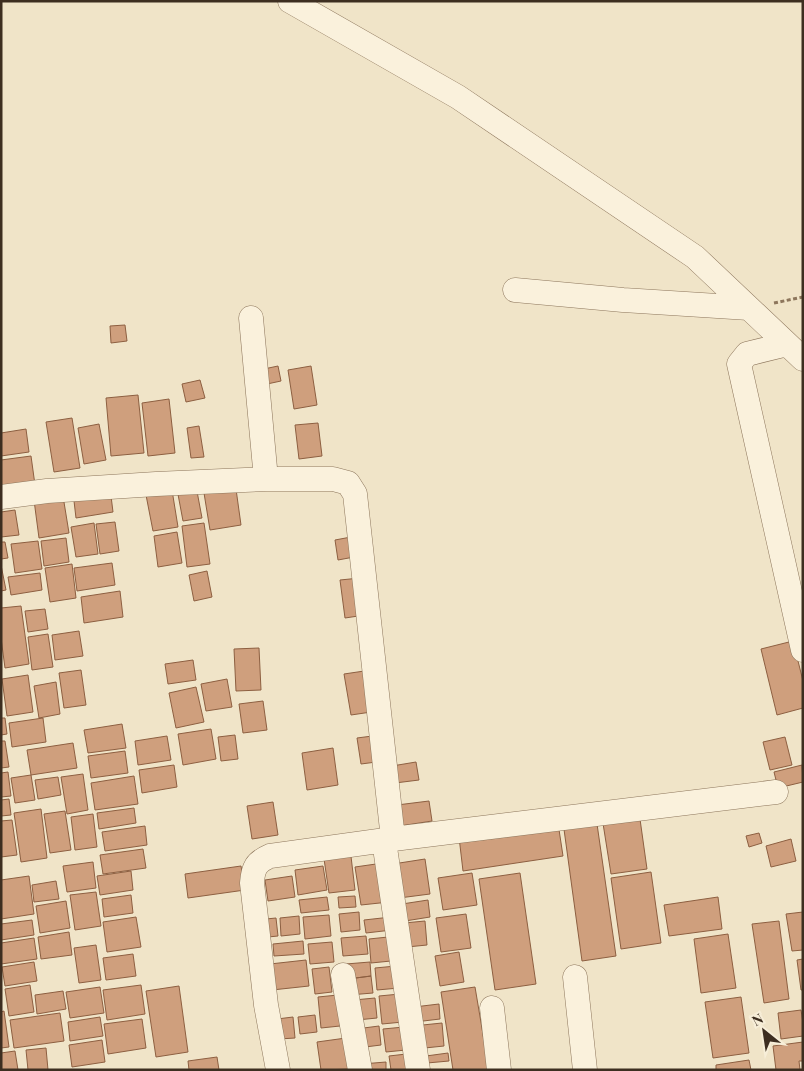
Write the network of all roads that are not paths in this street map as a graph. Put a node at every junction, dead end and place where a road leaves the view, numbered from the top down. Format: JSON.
{"nodes":[{"id":1,"x":290,"y":1,"type":"edge"},
{"id":2,"x":515,"y":290,"type":"dead end"},
{"id":3,"x":749,"y":308,"type":"junction"},
{"id":4,"x":251,"y":318,"type":"dead end"},
{"id":5,"x":795,"y":352,"type":"edge"},
{"id":6,"x":266,"y":479,"type":"junction"},
{"id":7,"x":1,"y":497,"type":"edge"},
{"id":8,"x":803,"y":650,"type":"edge"},
{"id":9,"x":776,"y":792,"type":"dead end"},
{"id":10,"x":388,"y":840,"type":"junction"},
{"id":11,"x":343,"y":975,"type":"dead end"},
{"id":12,"x":575,"y":977,"type":"dead end"},
{"id":13,"x":492,"y":1008,"type":"dead end"},
{"id":14,"x":278,"y":1070,"type":"edge"},
{"id":15,"x":360,"y":1070,"type":"edge"},
{"id":16,"x":418,"y":1070,"type":"edge"},
{"id":17,"x":499,"y":1070,"type":"edge"},
{"id":18,"x":585,"y":1070,"type":"edge"}],
"edges":[{"from":1,"to":3,"type":"street"},
{"from":2,"to":3,"type":"street"},
{"from":3,"to":5,"type":"street"},
{"from":4,"to":6,"type":"street"},
{"from":5,"to":8,"type":"street"},
{"from":6,"to":7,"type":"street"},
{"from":6,"to":10,"type":"street"},
{"from":9,"to":10,"type":"street"},
{"from":10,"to":14,"type":"street"},
{"from":10,"to":16,"type":"street"},
{"from":11,"to":15,"type":"street"},
{"from":12,"to":18,"type":"street"},
{"from":13,"to":17,"type":"street"}]}
